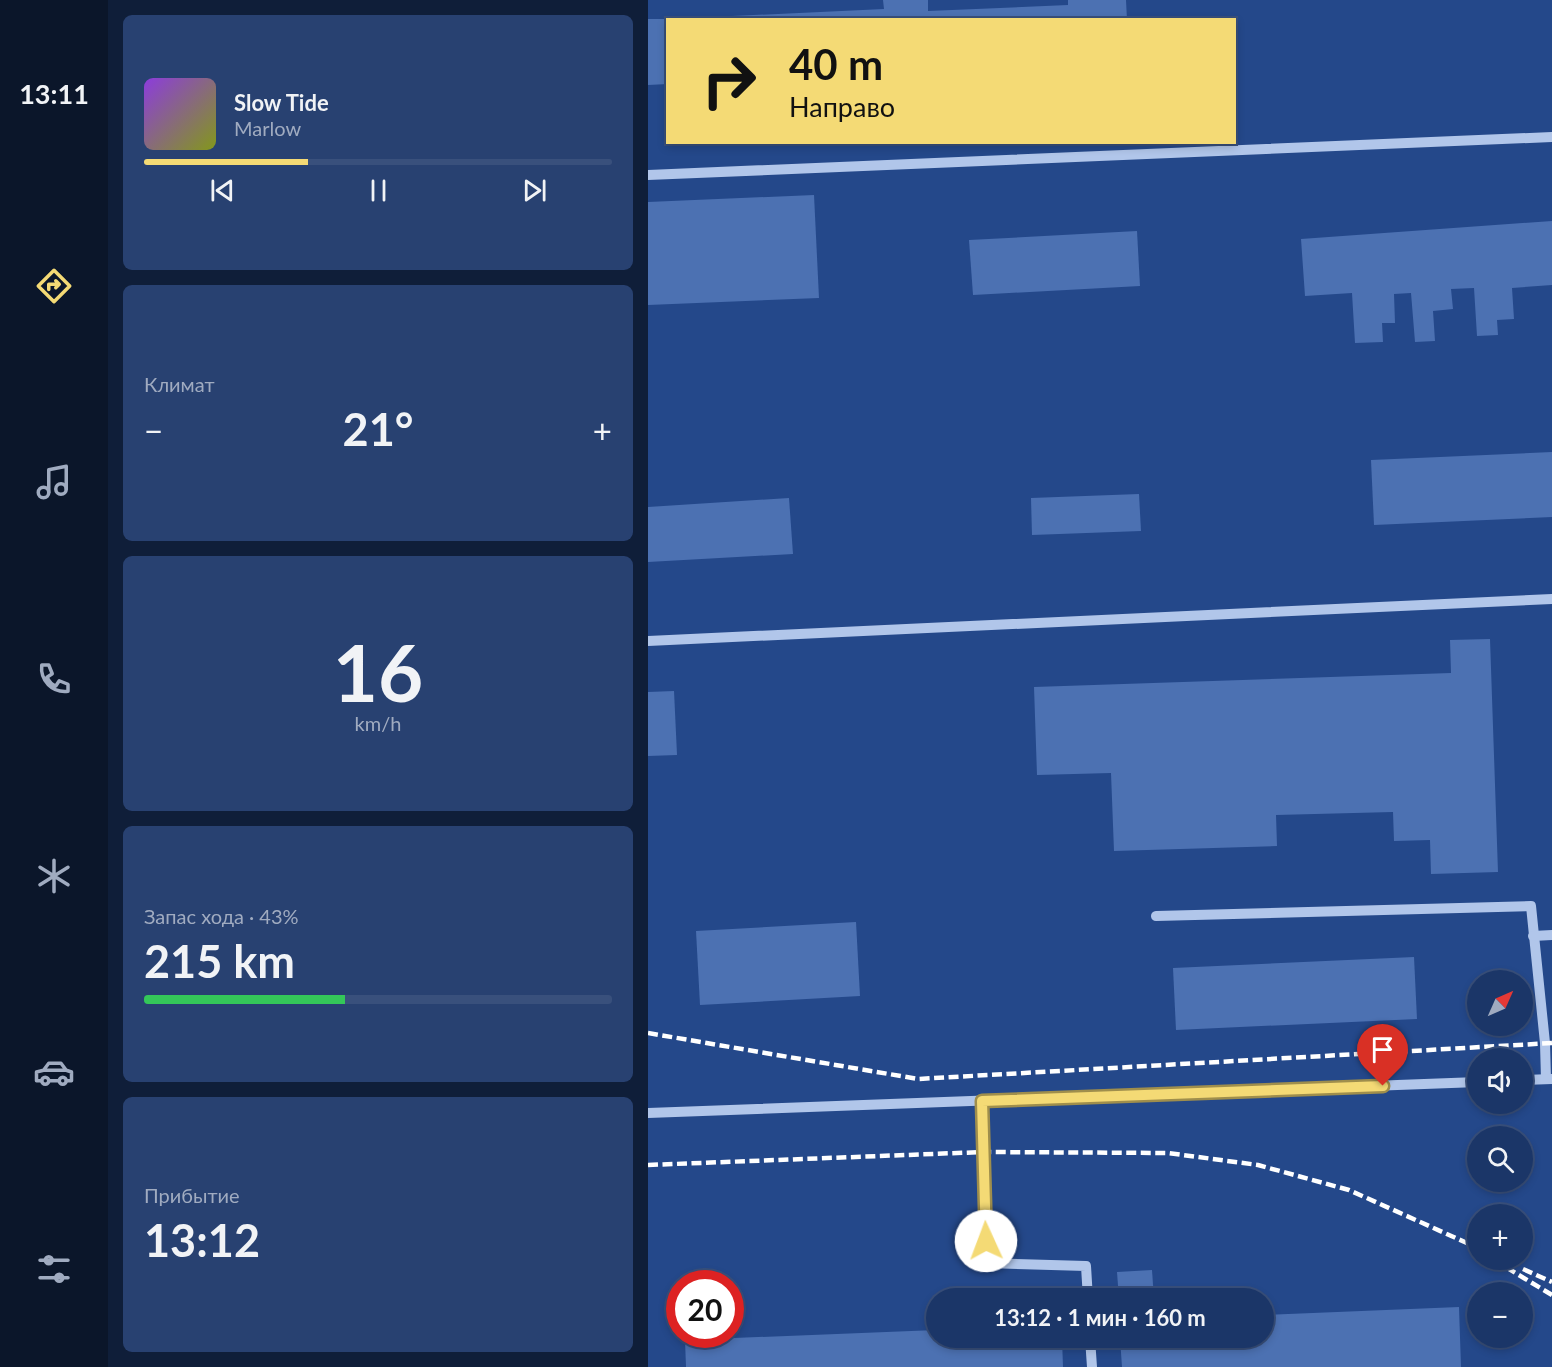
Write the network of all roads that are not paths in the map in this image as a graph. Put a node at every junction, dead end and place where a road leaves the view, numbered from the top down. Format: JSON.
{"nodes":[{"id":1,"x":1552,"y":137,"type":"edge"},
{"id":2,"x":648,"y":175,"type":"edge"},
{"id":3,"x":1552,"y":599,"type":"edge"},
{"id":4,"x":648,"y":641,"type":"edge"},
{"id":5,"x":1156,"y":916,"type":"dead end"},
{"id":6,"x":1552,"y":935,"type":"edge"},
{"id":7,"x":1533,"y":936,"type":"junction"},
{"id":8,"x":1549,"y":1079,"type":"edge"},
{"id":9,"x":1533,"y":1080,"type":"edge"},
{"id":10,"x":1467,"y":1082,"type":"edge"},
{"id":11,"x":982,"y":1101,"type":"junction"},
{"id":12,"x":648,"y":1113,"type":"edge"},
{"id":13,"x":1087,"y":1288,"type":"edge"},
{"id":14,"x":1091,"y":1348,"type":"edge"},
{"id":15,"x":1092,"y":1367,"type":"edge"}],
"edges":[{"from":1,"to":2,"type":"lane"},
{"from":3,"to":4,"type":"lane"},
{"from":5,"to":7,"type":"lane"},
{"from":6,"to":7,"type":"lane"},
{"from":7,"to":8,"type":"lane"},
{"from":8,"to":9,"type":"lane"},
{"from":10,"to":11,"type":"lane"},
{"from":11,"to":12,"type":"lane"},
{"from":11,"to":13,"type":"lane"},
{"from":14,"to":15,"type":"lane"}]}
